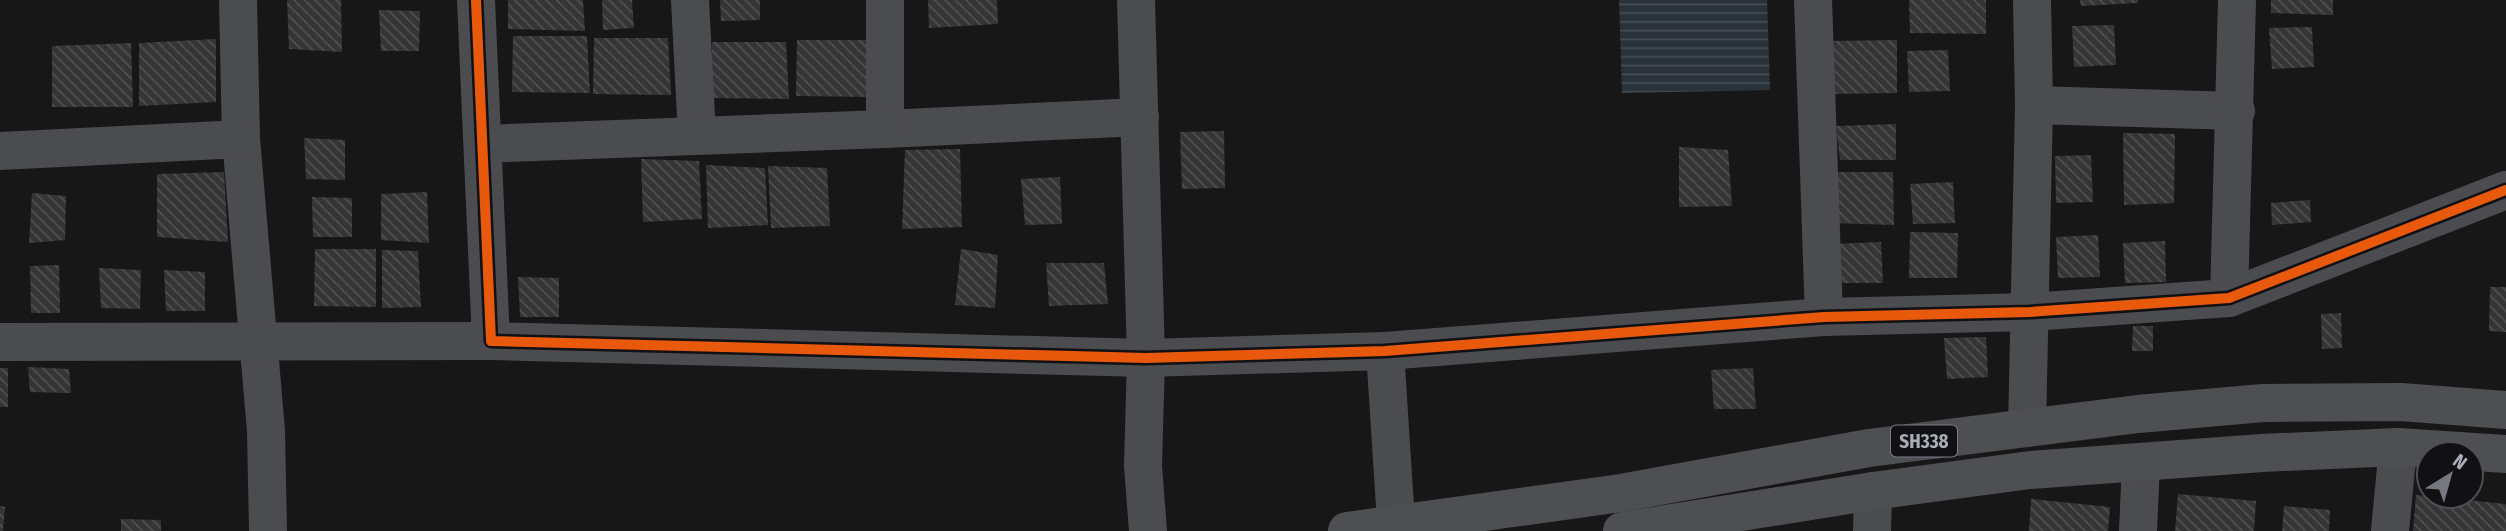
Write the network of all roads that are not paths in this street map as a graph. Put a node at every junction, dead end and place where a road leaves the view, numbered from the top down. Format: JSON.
{"nodes":[{"id":1,"x":237,"y":0,"type":"edge"},
{"id":2,"x":476,"y":0,"type":"edge"},
{"id":3,"x":690,"y":0,"type":"edge"},
{"id":4,"x":885,"y":0,"type":"edge"},
{"id":5,"x":1136,"y":0,"type":"edge"},
{"id":6,"x":1813,"y":0,"type":"edge"},
{"id":7,"x":2032,"y":0,"type":"edge"},
{"id":8,"x":2237,"y":0,"type":"edge"},
{"id":9,"x":2034,"y":105,"type":"junction"},
{"id":10,"x":2236,"y":111,"type":"junction"},
{"id":11,"x":1140,"y":117,"type":"junction"},
{"id":12,"x":885,"y":129,"type":"junction"},
{"id":13,"x":697,"y":136,"type":"junction"},
{"id":14,"x":241,"y":139,"type":"junction"},
{"id":15,"x":484,"y":144,"type":"junction"},
{"id":16,"x":0,"y":151,"type":"edge"},
{"id":17,"x":2506,"y":190,"type":"edge"},
{"id":18,"x":2229,"y":298,"type":"junction"},
{"id":19,"x":2030,"y":312,"type":"junction"},
{"id":20,"x":1824,"y":317,"type":"junction"},
{"id":21,"x":258,"y":340,"type":"junction"},
{"id":22,"x":491,"y":341,"type":"junction"},
{"id":23,"x":0,"y":342,"type":"edge"},
{"id":24,"x":1146,"y":358,"type":"junction"},
{"id":25,"x":1386,"y":365,"type":"junction"},
{"id":26,"x":2506,"y":410,"type":"edge"},
{"id":27,"x":2027,"y":428,"type":"junction"},
{"id":28,"x":2398,"y":447,"type":"junction"},
{"id":29,"x":2506,"y":454,"type":"edge"},
{"id":30,"x":2141,"y":462,"type":"junction"},
{"id":31,"x":1873,"y":491,"type":"junction"},
{"id":32,"x":1396,"y":522,"type":"junction"},
{"id":33,"x":268,"y":531,"type":"edge"},
{"id":34,"x":1148,"y":531,"type":"edge"},
{"id":35,"x":1346,"y":531,"type":"edge"},
{"id":36,"x":1626,"y":531,"type":"edge"},
{"id":37,"x":1872,"y":531,"type":"edge"},
{"id":38,"x":2138,"y":531,"type":"edge"},
{"id":39,"x":2390,"y":531,"type":"edge"}],
"edges":[{"from":1,"to":14,"type":"street"},
{"from":2,"to":15,"type":"street"},
{"from":3,"to":13,"type":"street"},
{"from":4,"to":12,"type":"street"},
{"from":5,"to":11,"type":"street"},
{"from":6,"to":20,"type":"street"},
{"from":7,"to":9,"type":"street"},
{"from":8,"to":10,"type":"street"},
{"from":9,"to":10,"type":"street"},
{"from":9,"to":19,"type":"street"},
{"from":10,"to":18,"type":"street"},
{"from":11,"to":12,"type":"street"},
{"from":11,"to":24,"type":"street"},
{"from":12,"to":13,"type":"street"},
{"from":13,"to":15,"type":"street"},
{"from":14,"to":16,"type":"street"},
{"from":14,"to":21,"type":"street"},
{"from":15,"to":22,"type":"street"},
{"from":17,"to":18,"type":"street"},
{"from":18,"to":19,"type":"street"},
{"from":19,"to":20,"type":"street"},
{"from":19,"to":27,"type":"street"},
{"from":20,"to":25,"type":"street"},
{"from":21,"to":22,"type":"street"},
{"from":21,"to":23,"type":"street"},
{"from":21,"to":33,"type":"street"},
{"from":22,"to":24,"type":"street"},
{"from":24,"to":25,"type":"street"},
{"from":24,"to":34,"type":"street"},
{"from":25,"to":32,"type":"street"},
{"from":26,"to":27,"type":"main road","number":"SH338"},
{"from":27,"to":32,"type":"main road","number":"SH338"},
{"from":28,"to":29,"type":"main road","number":"SH338"},
{"from":28,"to":30,"type":"main road","number":"SH338"},
{"from":28,"to":39,"type":"street"},
{"from":30,"to":31,"type":"main road","number":"SH338"},
{"from":30,"to":38,"type":"street"},
{"from":31,"to":36,"type":"main road","number":"SH338"},
{"from":31,"to":37,"type":"street"},
{"from":32,"to":35,"type":"main road","number":"SH338"}]}
